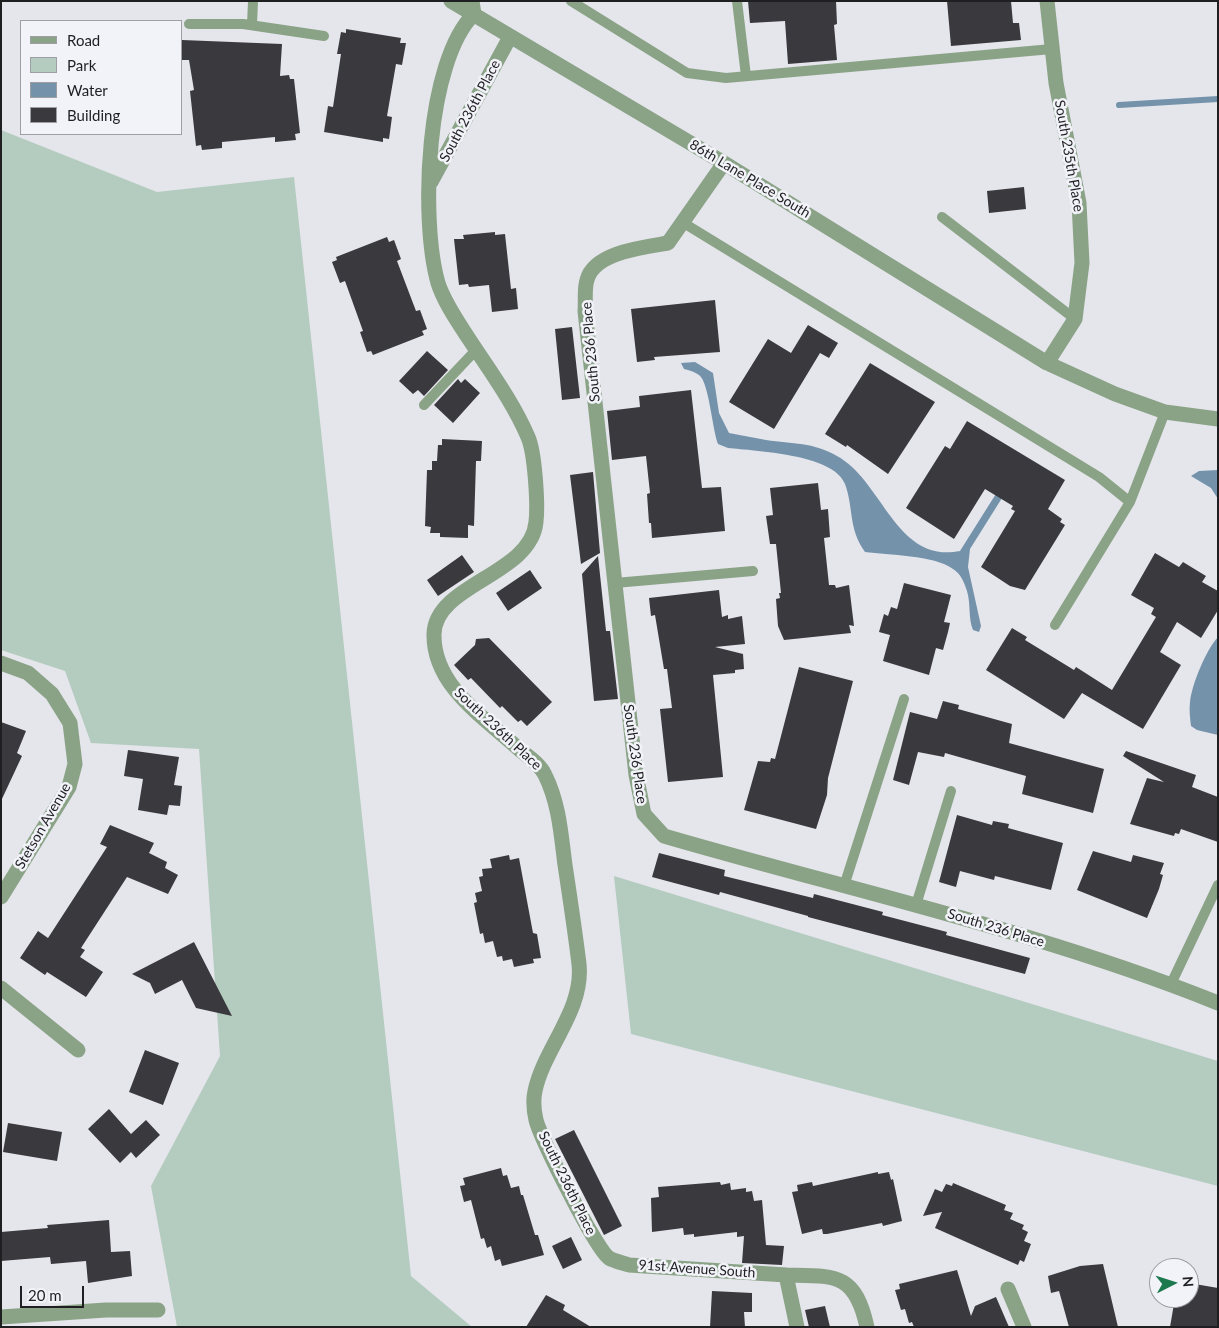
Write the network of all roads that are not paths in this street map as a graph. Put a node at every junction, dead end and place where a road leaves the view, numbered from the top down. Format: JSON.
{"nodes":[{"id":1,"x":253,"y":1,"type":"edge"},
{"id":2,"x":451,"y":1,"type":"edge"},
{"id":3,"x":571,"y":1,"type":"edge"},
{"id":4,"x":737,"y":1,"type":"edge"},
{"id":5,"x":1047,"y":1,"type":"edge"},
{"id":6,"x":473,"y":8,"type":"edge"},
{"id":7,"x":190,"y":24,"type":"dead end"},
{"id":8,"x":252,"y":25,"type":"junction"},
{"id":9,"x":324,"y":36,"type":"dead end"},
{"id":10,"x":510,"y":37,"type":"junction"},
{"id":11,"x":1052,"y":49,"type":"junction"},
{"id":12,"x":746,"y":76,"type":"junction"},
{"id":13,"x":724,"y":163,"type":"junction"},
{"id":14,"x":429,"y":185,"type":"junction"},
{"id":15,"x":942,"y":217,"type":"dead end"},
{"id":16,"x":682,"y":222,"type":"junction"},
{"id":17,"x":1075,"y":318,"type":"junction"},
{"id":18,"x":476,"y":350,"type":"junction"},
{"id":19,"x":1047,"y":363,"type":"junction"},
{"id":20,"x":424,"y":405,"type":"dead end"},
{"id":21,"x":1165,"y":412,"type":"junction"},
{"id":22,"x":1218,"y":419,"type":"edge"},
{"id":23,"x":1130,"y":502,"type":"junction"},
{"id":24,"x":753,"y":571,"type":"dead end"},
{"id":25,"x":615,"y":583,"type":"junction"},
{"id":26,"x":1055,"y":625,"type":"dead end"},
{"id":27,"x":1,"y":663,"type":"edge"},
{"id":28,"x":904,"y":699,"type":"dead end"},
{"id":29,"x":951,"y":790,"type":"dead end"},
{"id":30,"x":1218,"y":885,"type":"edge"},
{"id":31,"x":844,"y":886,"type":"junction"},
{"id":32,"x":1,"y":897,"type":"edge"},
{"id":33,"x":916,"y":905,"type":"junction"},
{"id":34,"x":1171,"y":984,"type":"junction"},
{"id":35,"x":1,"y":988,"type":"edge"},
{"id":36,"x":1218,"y":1002,"type":"edge"},
{"id":37,"x":78,"y":1050,"type":"dead end"},
{"id":38,"x":608,"y":1258,"type":"joint"},
{"id":39,"x":786,"y":1275,"type":"junction"},
{"id":40,"x":1008,"y":1289,"type":"dead end"},
{"id":41,"x":158,"y":1310,"type":"dead end"},
{"id":42,"x":1,"y":1317,"type":"edge"},
{"id":43,"x":798,"y":1327,"type":"edge"},
{"id":44,"x":867,"y":1327,"type":"edge"},
{"id":45,"x":1024,"y":1327,"type":"edge"}],
"edges":[{"from":1,"to":8,"type":"lane"},
{"from":2,"to":6,"type":"street","name":"86th Lane Place South"},
{"from":3,"to":12,"type":"lane"},
{"from":4,"to":12,"type":"lane"},
{"from":5,"to":11,"type":"street","name":"South 235th Place"},
{"from":6,"to":10,"type":"street","name":"86th Lane Place South"},
{"from":6,"to":14,"type":"street","name":"South 236th Place"},
{"from":7,"to":8,"type":"lane"},
{"from":8,"to":9,"type":"lane"},
{"from":10,"to":13,"type":"street","name":"86th Lane Place South"},
{"from":10,"to":14,"type":"street","name":"South 236th Place"},
{"from":11,"to":12,"type":"lane"},
{"from":11,"to":17,"type":"street","name":"South 235th Place"},
{"from":13,"to":16,"type":"street","name":"South 236 Place"},
{"from":13,"to":19,"type":"street","name":"86th Lane Place South"},
{"from":14,"to":18,"type":"street","name":"South 236th Place"},
{"from":15,"to":17,"type":"lane"},
{"from":16,"to":23,"type":"lane"},
{"from":16,"to":25,"type":"street","name":"South 236 Place"},
{"from":17,"to":19,"type":"street","name":"South 235th Place"},
{"from":18,"to":20,"type":"lane"},
{"from":18,"to":38,"type":"street","name":"South 236th Place"},
{"from":19,"to":21,"type":"street","name":"86th Lane Place South"},
{"from":21,"to":22,"type":"street","name":"86th Lane Place South"},
{"from":21,"to":23,"type":"lane"},
{"from":23,"to":26,"type":"lane"},
{"from":24,"to":25,"type":"lane"},
{"from":25,"to":31,"type":"street","name":"South 236 Place"},
{"from":27,"to":32,"type":"street","name":"Stetson Avenue"},
{"from":28,"to":31,"type":"lane"},
{"from":29,"to":33,"type":"lane"},
{"from":30,"to":34,"type":"lane"},
{"from":31,"to":33,"type":"street","name":"South 236 Place"},
{"from":33,"to":34,"type":"street","name":"South 236 Place"},
{"from":34,"to":36,"type":"street","name":"South 236 Place"},
{"from":35,"to":37,"type":"street"},
{"from":38,"to":39,"type":"street","name":"91st Avenue South"},
{"from":39,"to":43,"type":"street"},
{"from":39,"to":44,"type":"street","name":"91st Avenue South"},
{"from":40,"to":45,"type":"street"},
{"from":41,"to":42,"type":"street"}]}
